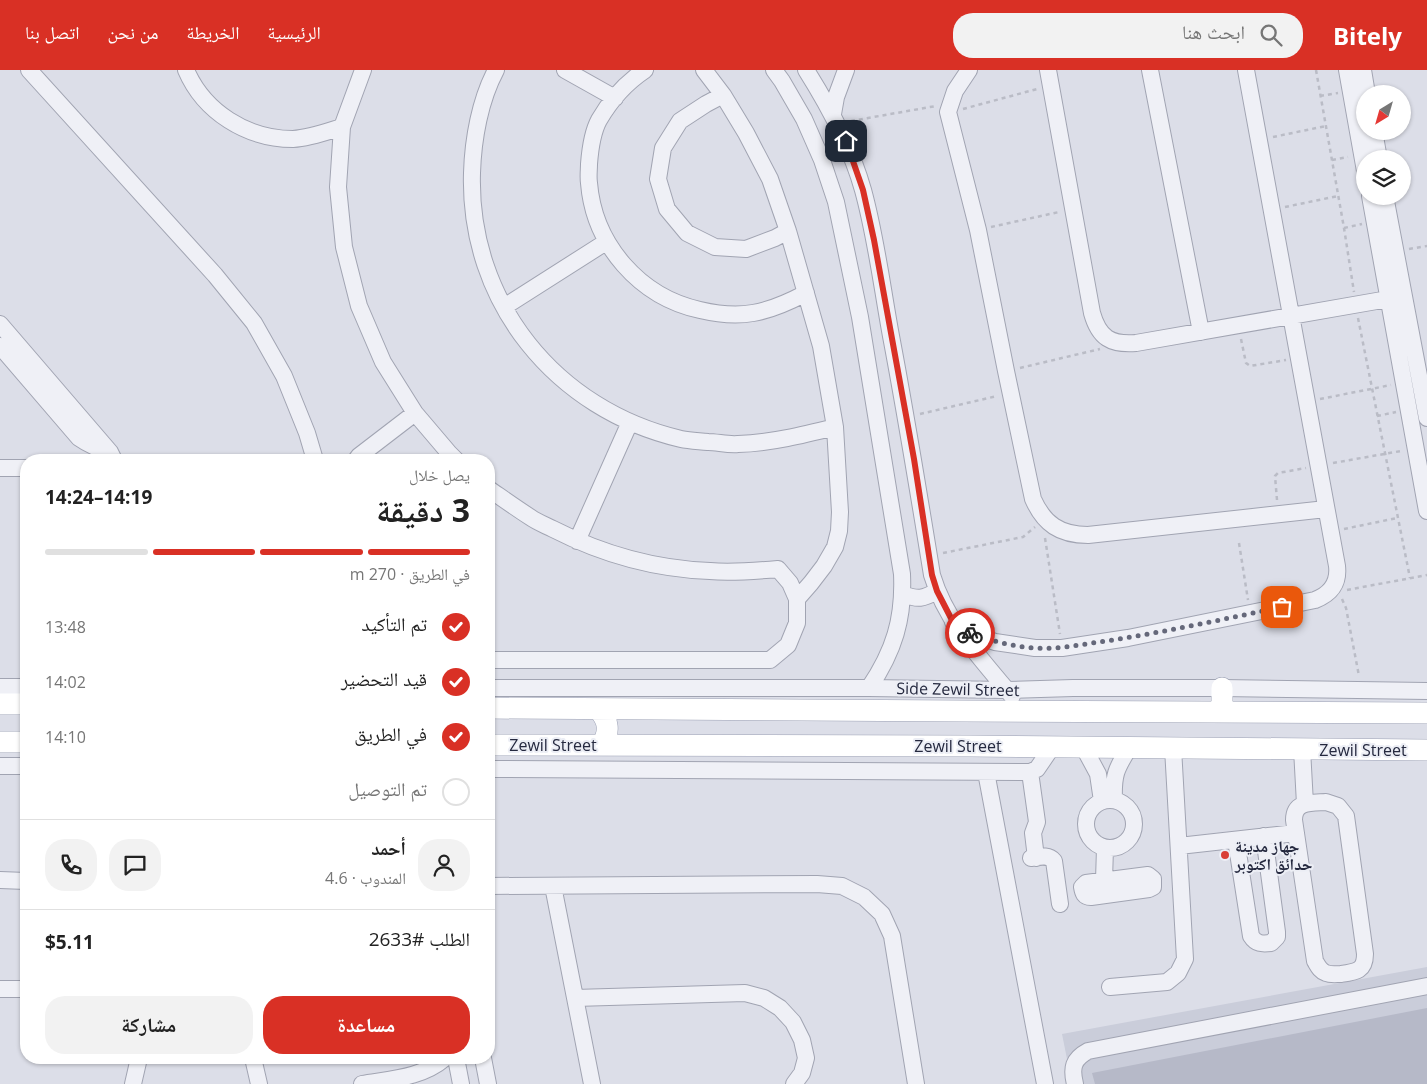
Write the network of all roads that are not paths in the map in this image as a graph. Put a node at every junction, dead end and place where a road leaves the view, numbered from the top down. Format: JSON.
{"nodes":[{"id":1,"x":29,"y":70,"type":"edge"},
{"id":2,"x":186,"y":70,"type":"edge"},
{"id":3,"x":363,"y":70,"type":"edge"},
{"id":4,"x":496,"y":70,"type":"edge"},
{"id":5,"x":566,"y":70,"type":"edge"},
{"id":6,"x":645,"y":70,"type":"edge"},
{"id":7,"x":704,"y":70,"type":"edge"},
{"id":8,"x":774,"y":70,"type":"edge"},
{"id":9,"x":806,"y":70,"type":"edge"},
{"id":10,"x":846,"y":70,"type":"edge"},
{"id":11,"x":969,"y":70,"type":"edge"},
{"id":12,"x":1150,"y":70,"type":"edge"},
{"id":13,"x":1246,"y":70,"type":"edge"},
{"id":14,"x":1347,"y":70,"type":"edge"},
{"id":15,"x":1363,"y":70,"type":"edge"},
{"id":16,"x":1050,"y":78,"type":"edge"},
{"id":17,"x":1366,"y":85,"type":"edge"},
{"id":18,"x":723,"y":95,"type":"junction"},
{"id":19,"x":615,"y":98,"type":"junction"},
{"id":20,"x":835,"y":119,"type":"junction"},
{"id":21,"x":342,"y":127,"type":"junction"},
{"id":22,"x":1361,"y":150,"type":"edge"},
{"id":23,"x":1374,"y":205,"type":"edge"},
{"id":24,"x":1384,"y":205,"type":"edge"},
{"id":25,"x":1383,"y":229,"type":"junction"},
{"id":26,"x":788,"y":232,"type":"junction"},
{"id":27,"x":606,"y":242,"type":"junction"},
{"id":28,"x":806,"y":293,"type":"junction"},
{"id":29,"x":1388,"y":299,"type":"junction"},
{"id":30,"x":504,"y":307,"type":"junction"},
{"id":31,"x":1291,"y":316,"type":"junction"},
{"id":32,"x":0,"y":324,"type":"edge"},
{"id":33,"x":1201,"y":332,"type":"junction"},
{"id":34,"x":0,"y":346,"type":"edge"},
{"id":35,"x":1409,"y":412,"type":"junction"},
{"id":36,"x":415,"y":413,"type":"junction"},
{"id":37,"x":1426,"y":414,"type":"edge"},
{"id":38,"x":630,"y":422,"type":"junction"},
{"id":39,"x":835,"y":427,"type":"junction"},
{"id":40,"x":105,"y":454,"type":"edge"},
{"id":41,"x":107,"y":454,"type":"edge"},
{"id":42,"x":313,"y":454,"type":"edge"},
{"id":43,"x":362,"y":454,"type":"edge"},
{"id":44,"x":450,"y":454,"type":"edge"},
{"id":45,"x":0,"y":468,"type":"edge"},
{"id":46,"x":20,"y":468,"type":"edge"},
{"id":47,"x":495,"y":493,"type":"edge"},
{"id":48,"x":1326,"y":509,"type":"junction"},
{"id":49,"x":1427,"y":511,"type":"edge"},
{"id":50,"x":578,"y":541,"type":"junction"},
{"id":51,"x":937,"y":591,"type":"junction"},
{"id":52,"x":903,"y":594,"type":"junction"},
{"id":53,"x":797,"y":599,"type":"junction"},
{"id":54,"x":953,"y":622,"type":"junction"},
{"id":55,"x":495,"y":660,"type":"edge"},
{"id":56,"x":0,"y":687,"type":"edge"},
{"id":57,"x":20,"y":687,"type":"edge"},
{"id":58,"x":869,"y":688,"type":"junction"},
{"id":59,"x":1222,"y":688,"type":"junction"},
{"id":60,"x":495,"y":690,"type":"edge"},
{"id":61,"x":1007,"y":690,"type":"junction"},
{"id":62,"x":1427,"y":691,"type":"edge"},
{"id":63,"x":529,"y":698,"type":"junction"},
{"id":64,"x":0,"y":704,"type":"edge"},
{"id":65,"x":20,"y":704,"type":"edge"},
{"id":66,"x":495,"y":706,"type":"edge"},
{"id":67,"x":648,"y":708,"type":"junction"},
{"id":68,"x":598,"y":709,"type":"junction"},
{"id":69,"x":1025,"y":712,"type":"junction"},
{"id":70,"x":1222,"y":712,"type":"junction"},
{"id":71,"x":1427,"y":713,"type":"edge"},
{"id":72,"x":0,"y":742,"type":"edge"},
{"id":73,"x":20,"y":742,"type":"edge"},
{"id":74,"x":495,"y":745,"type":"edge"},
{"id":75,"x":515,"y":745,"type":"junction"},
{"id":76,"x":602,"y":745,"type":"junction"},
{"id":77,"x":653,"y":745,"type":"junction"},
{"id":78,"x":1052,"y":747,"type":"junction"},
{"id":79,"x":1084,"y":748,"type":"junction"},
{"id":80,"x":1129,"y":748,"type":"junction"},
{"id":81,"x":1173,"y":748,"type":"junction"},
{"id":82,"x":1302,"y":749,"type":"junction"},
{"id":83,"x":1427,"y":750,"type":"edge"},
{"id":84,"x":495,"y":757,"type":"edge"},
{"id":85,"x":0,"y":766,"type":"edge"},
{"id":86,"x":20,"y":766,"type":"edge"},
{"id":87,"x":495,"y":769,"type":"edge"},
{"id":88,"x":986,"y":772,"type":"junction"},
{"id":89,"x":1030,"y":772,"type":"junction"},
{"id":90,"x":1108,"y":801,"type":"junction"},
{"id":91,"x":1304,"y":804,"type":"junction"},
{"id":92,"x":1296,"y":833,"type":"junction"},
{"id":93,"x":1264,"y":836,"type":"junction"},
{"id":94,"x":1236,"y":840,"type":"junction"},
{"id":95,"x":1178,"y":846,"type":"junction"},
{"id":96,"x":1105,"y":848,"type":"junction"},
{"id":97,"x":0,"y":880,"type":"edge"},
{"id":98,"x":20,"y":880,"type":"edge"},
{"id":99,"x":1104,"y":880,"type":"dead end"},
{"id":100,"x":495,"y":886,"type":"edge"},
{"id":101,"x":553,"y":886,"type":"junction"},
{"id":102,"x":1060,"y":904,"type":"dead end"},
{"id":103,"x":1110,"y":986,"type":"dead end"},
{"id":104,"x":1427,"y":986,"type":"edge"},
{"id":105,"x":0,"y":989,"type":"edge"},
{"id":106,"x":20,"y":989,"type":"edge"},
{"id":107,"x":575,"y":998,"type":"junction"},
{"id":108,"x":138,"y":1064,"type":"edge"},
{"id":109,"x":255,"y":1064,"type":"edge"},
{"id":110,"x":437,"y":1064,"type":"edge"},
{"id":111,"x":457,"y":1064,"type":"edge"},
{"id":112,"x":484,"y":1064,"type":"edge"},
{"id":113,"x":133,"y":1084,"type":"edge"},
{"id":114,"x":259,"y":1084,"type":"edge"},
{"id":115,"x":362,"y":1084,"type":"edge"},
{"id":116,"x":461,"y":1084,"type":"edge"},
{"id":117,"x":488,"y":1084,"type":"edge"},
{"id":118,"x":592,"y":1084,"type":"edge"},
{"id":119,"x":794,"y":1084,"type":"edge"},
{"id":120,"x":916,"y":1084,"type":"edge"},
{"id":121,"x":1045,"y":1084,"type":"edge"},
{"id":122,"x":1074,"y":1084,"type":"edge"}],
"edges":[{"from":1,"to":42,"type":"street"},
{"from":2,"to":21,"type":"street"},
{"from":3,"to":21,"type":"street"},
{"from":4,"to":30,"type":"street"},
{"from":5,"to":19,"type":"street"},
{"from":6,"to":19,"type":"street"},
{"from":7,"to":18,"type":"street"},
{"from":8,"to":52,"type":"street"},
{"from":9,"to":20,"type":"street"},
{"from":10,"to":20,"type":"street"},
{"from":11,"to":48,"type":"street"},
{"from":12,"to":33,"type":"street"},
{"from":13,"to":31,"type":"street"},
{"from":14,"to":22,"type":"street"},
{"from":15,"to":17,"type":"street"},
{"from":16,"to":33,"type":"street"},
{"from":18,"to":26,"type":"street"},
{"from":18,"to":26,"type":"street"},
{"from":19,"to":27,"type":"street"},
{"from":20,"to":51,"type":"street"},
{"from":21,"to":36,"type":"street"},
{"from":23,"to":25,"type":"street"},
{"from":24,"to":25,"type":"street"},
{"from":25,"to":29,"type":"street"},
{"from":25,"to":37,"type":"street"},
{"from":26,"to":28,"type":"street"},
{"from":27,"to":28,"type":"street"},
{"from":27,"to":30,"type":"street"},
{"from":28,"to":39,"type":"street"},
{"from":29,"to":31,"type":"street"},
{"from":29,"to":35,"type":"street"},
{"from":30,"to":38,"type":"street"},
{"from":31,"to":33,"type":"street"},
{"from":31,"to":48,"type":"street"},
{"from":32,"to":41,"type":"street"},
{"from":34,"to":40,"type":"street"},
{"from":35,"to":37,"type":"street"},
{"from":35,"to":49,"type":"street"},
{"from":36,"to":43,"type":"street"},
{"from":36,"to":44,"type":"street"},
{"from":38,"to":39,"type":"street"},
{"from":38,"to":50,"type":"street"},
{"from":39,"to":53,"type":"street"},
{"from":45,"to":46,"type":"street"},
{"from":47,"to":50,"type":"street"},
{"from":48,"to":54,"type":"street"},
{"from":50,"to":53,"type":"street"},
{"from":51,"to":52,"type":"street"},
{"from":51,"to":54,"type":"street"},
{"from":52,"to":58,"type":"street"},
{"from":53,"to":55,"type":"street"},
{"from":54,"to":61,"type":"street"},
{"from":56,"to":57,"type":"street"},
{"from":58,"to":61,"type":"street","name":"Side Zewil Street"},
{"from":58,"to":63,"type":"street","name":"Side Zewil Street"},
{"from":59,"to":61,"type":"street","name":"Side Zewil Street"},
{"from":59,"to":62,"type":"street","name":"Side Zewil Street"},
{"from":59,"to":70,"type":"main road"},
{"from":60,"to":63,"type":"street","name":"Side Zewil Street"},
{"from":61,"to":69,"type":"street"},
{"from":63,"to":66,"type":"main road"},
{"from":63,"to":68,"type":"main road"},
{"from":64,"to":65,"type":"main road"},
{"from":67,"to":68,"type":"main road"},
{"from":67,"to":69,"type":"main road"},
{"from":67,"to":77,"type":"main road"},
{"from":68,"to":76,"type":"main road"},
{"from":69,"to":70,"type":"main road"},
{"from":70,"to":71,"type":"main road"},
{"from":72,"to":73,"type":"main road"},
{"from":74,"to":75,"type":"main road","name":"Zewil Street"},
{"from":75,"to":76,"type":"main road","name":"Zewil Street"},
{"from":75,"to":84,"type":"main road"},
{"from":76,"to":77,"type":"main road","name":"Zewil Street"},
{"from":77,"to":78,"type":"main road","name":"Zewil Street"},
{"from":78,"to":79,"type":"main road","name":"Zewil Street"},
{"from":78,"to":89,"type":"street"},
{"from":79,"to":80,"type":"main road","name":"Zewil Street"},
{"from":79,"to":90,"type":"street"},
{"from":80,"to":81,"type":"main road","name":"Zewil Street"},
{"from":80,"to":90,"type":"street"},
{"from":81,"to":82,"type":"main road","name":"Zewil Street"},
{"from":81,"to":95,"type":"street"},
{"from":82,"to":83,"type":"main road","name":"Zewil Street"},
{"from":82,"to":91,"type":"street"},
{"from":85,"to":86,"type":"street"},
{"from":87,"to":88,"type":"street"},
{"from":88,"to":89,"type":"street"},
{"from":88,"to":121,"type":"street"},
{"from":89,"to":102,"type":"street"},
{"from":90,"to":96,"type":"street"},
{"from":90,"to":96,"type":"street"},
{"from":91,"to":92,"type":"street"},
{"from":91,"to":92,"type":"street"},
{"from":92,"to":93,"type":"street"},
{"from":93,"to":94,"type":"street"},
{"from":93,"to":94,"type":"street"},
{"from":94,"to":95,"type":"street"},
{"from":95,"to":103,"type":"street"},
{"from":96,"to":99,"type":"street"},
{"from":97,"to":98,"type":"street"},
{"from":100,"to":101,"type":"street"},
{"from":101,"to":107,"type":"street"},
{"from":101,"to":120,"type":"street"},
{"from":104,"to":122,"type":"street"},
{"from":105,"to":106,"type":"street"},
{"from":107,"to":118,"type":"street"},
{"from":107,"to":119,"type":"street"},
{"from":108,"to":113,"type":"street"},
{"from":109,"to":114,"type":"street"},
{"from":110,"to":115,"type":"street"},
{"from":111,"to":116,"type":"street"},
{"from":112,"to":117,"type":"street"}]}
